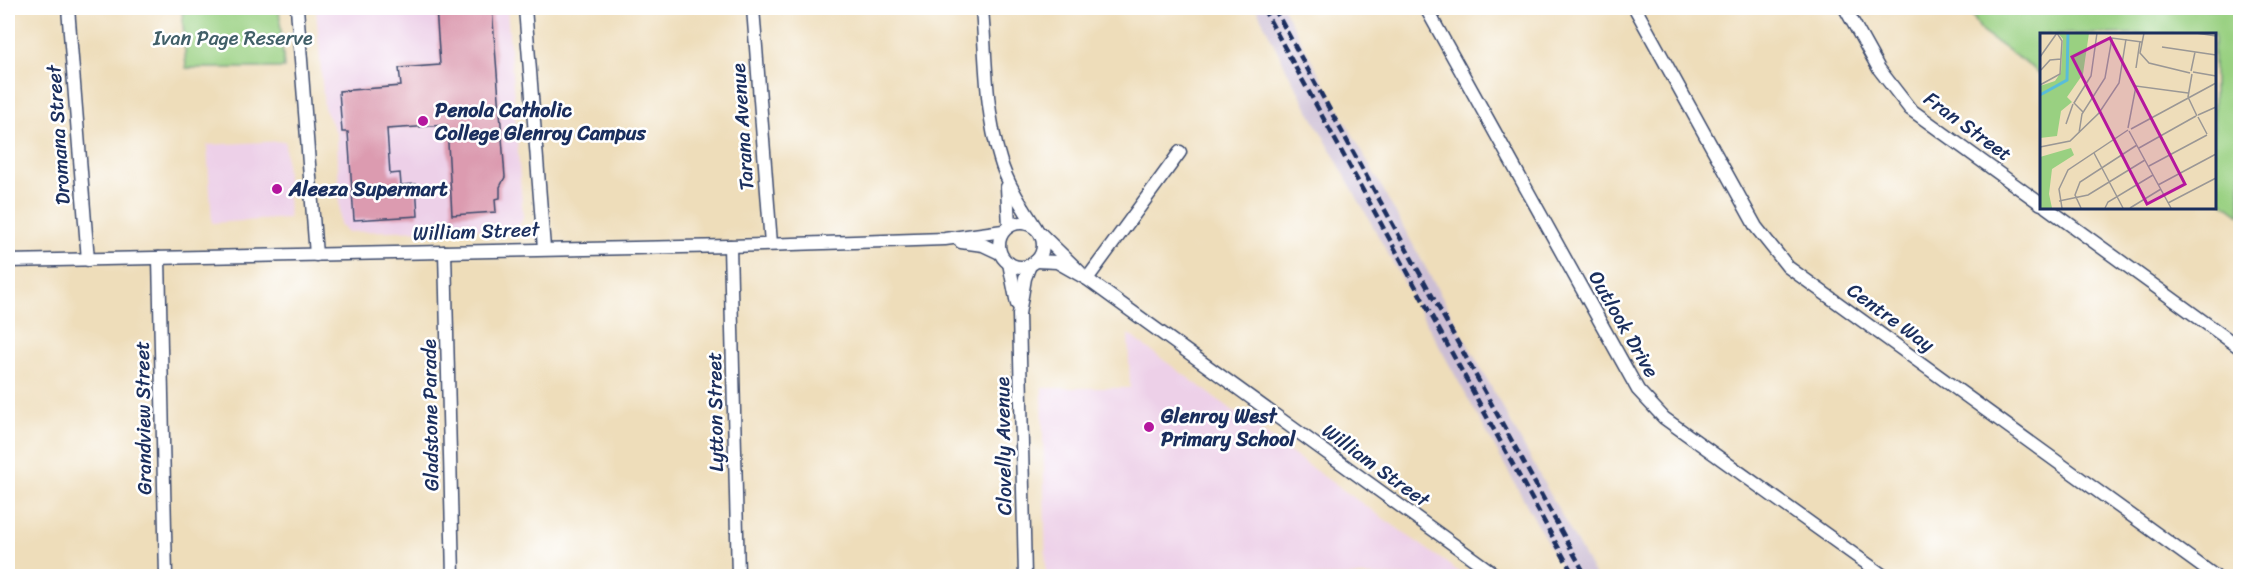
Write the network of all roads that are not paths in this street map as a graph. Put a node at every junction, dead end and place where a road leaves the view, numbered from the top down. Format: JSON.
{"nodes":[{"id":1,"x":68,"y":8,"type":"edge"},
{"id":2,"x":297,"y":8,"type":"edge"},
{"id":3,"x":525,"y":8,"type":"edge"},
{"id":4,"x":753,"y":8,"type":"edge"},
{"id":5,"x":982,"y":8,"type":"edge"},
{"id":6,"x":1426,"y":8,"type":"edge"},
{"id":7,"x":1635,"y":8,"type":"edge"},
{"id":8,"x":1845,"y":8,"type":"edge"},
{"id":9,"x":1180,"y":152,"type":"dead end"},
{"id":10,"x":1003,"y":169,"type":"junction"},
{"id":11,"x":2040,"y":203,"type":"edge"},
{"id":12,"x":2047,"y":208,"type":"edge"},
{"id":13,"x":1006,"y":228,"type":"junction"},
{"id":14,"x":1039,"y":231,"type":"junction"},
{"id":15,"x":945,"y":239,"type":"junction"},
{"id":16,"x":771,"y":244,"type":"junction"},
{"id":17,"x":730,"y":246,"type":"junction"},
{"id":18,"x":544,"y":248,"type":"junction"},
{"id":19,"x":445,"y":252,"type":"junction"},
{"id":20,"x":1000,"y":253,"type":"junction"},
{"id":21,"x":316,"y":255,"type":"junction"},
{"id":22,"x":159,"y":258,"type":"junction"},
{"id":23,"x":88,"y":260,"type":"junction"},
{"id":24,"x":8,"y":261,"type":"edge"},
{"id":25,"x":1009,"y":263,"type":"junction"},
{"id":26,"x":1033,"y":263,"type":"junction"},
{"id":27,"x":1087,"y":279,"type":"junction"},
{"id":28,"x":1019,"y":314,"type":"junction"},
{"id":29,"x":2241,"y":348,"type":"edge"},
{"id":30,"x":166,"y":576,"type":"edge"},
{"id":31,"x":453,"y":576,"type":"edge"},
{"id":32,"x":738,"y":576,"type":"edge"},
{"id":33,"x":1025,"y":576,"type":"edge"},
{"id":34,"x":1497,"y":576,"type":"edge"},
{"id":35,"x":1884,"y":576,"type":"edge"},
{"id":36,"x":2215,"y":576,"type":"edge"}],
"edges":[{"from":1,"to":23,"type":"street","name":"Dromana Street"},
{"from":2,"to":21,"type":"street"},
{"from":3,"to":18,"type":"street"},
{"from":4,"to":16,"type":"street","name":"Tarana Avenue"},
{"from":5,"to":10,"type":"street"},
{"from":6,"to":35,"type":"street","name":"Outlook Drive"},
{"from":7,"to":36,"type":"street","name":"Centre Way"},
{"from":8,"to":11,"type":"street","name":"Fran Street"},
{"from":9,"to":27,"type":"street"},
{"from":10,"to":13,"type":"street"},
{"from":10,"to":14,"type":"street","name":"William Street"},
{"from":12,"to":29,"type":"street"},
{"from":13,"to":14,"type":"street"},
{"from":13,"to":15,"type":"street","name":"William Street"},
{"from":13,"to":20,"type":"street"},
{"from":14,"to":26,"type":"street"},
{"from":14,"to":27,"type":"street","name":"William Street"},
{"from":15,"to":16,"type":"street","name":"William Street"},
{"from":15,"to":20,"type":"street","name":"William Street"},
{"from":16,"to":17,"type":"street","name":"William Street"},
{"from":17,"to":18,"type":"street","name":"William Street"},
{"from":17,"to":32,"type":"street","name":"Lytton Street"},
{"from":18,"to":19,"type":"street","name":"William Street"},
{"from":19,"to":21,"type":"street","name":"William Street"},
{"from":19,"to":31,"type":"street","name":"Gladstone Parade"},
{"from":20,"to":25,"type":"street"},
{"from":21,"to":22,"type":"street","name":"William Street"},
{"from":22,"to":23,"type":"street","name":"William Street"},
{"from":22,"to":30,"type":"street","name":"Grandview Street"},
{"from":23,"to":24,"type":"street","name":"William Street"},
{"from":25,"to":26,"type":"street"},
{"from":25,"to":28,"type":"street","name":"Clovelly Avenue"},
{"from":26,"to":27,"type":"street","name":"William Street"},
{"from":26,"to":28,"type":"street","name":"Clovelly Avenue"},
{"from":27,"to":34,"type":"street","name":"William Street"},
{"from":28,"to":33,"type":"street","name":"Clovelly Avenue"}]}
